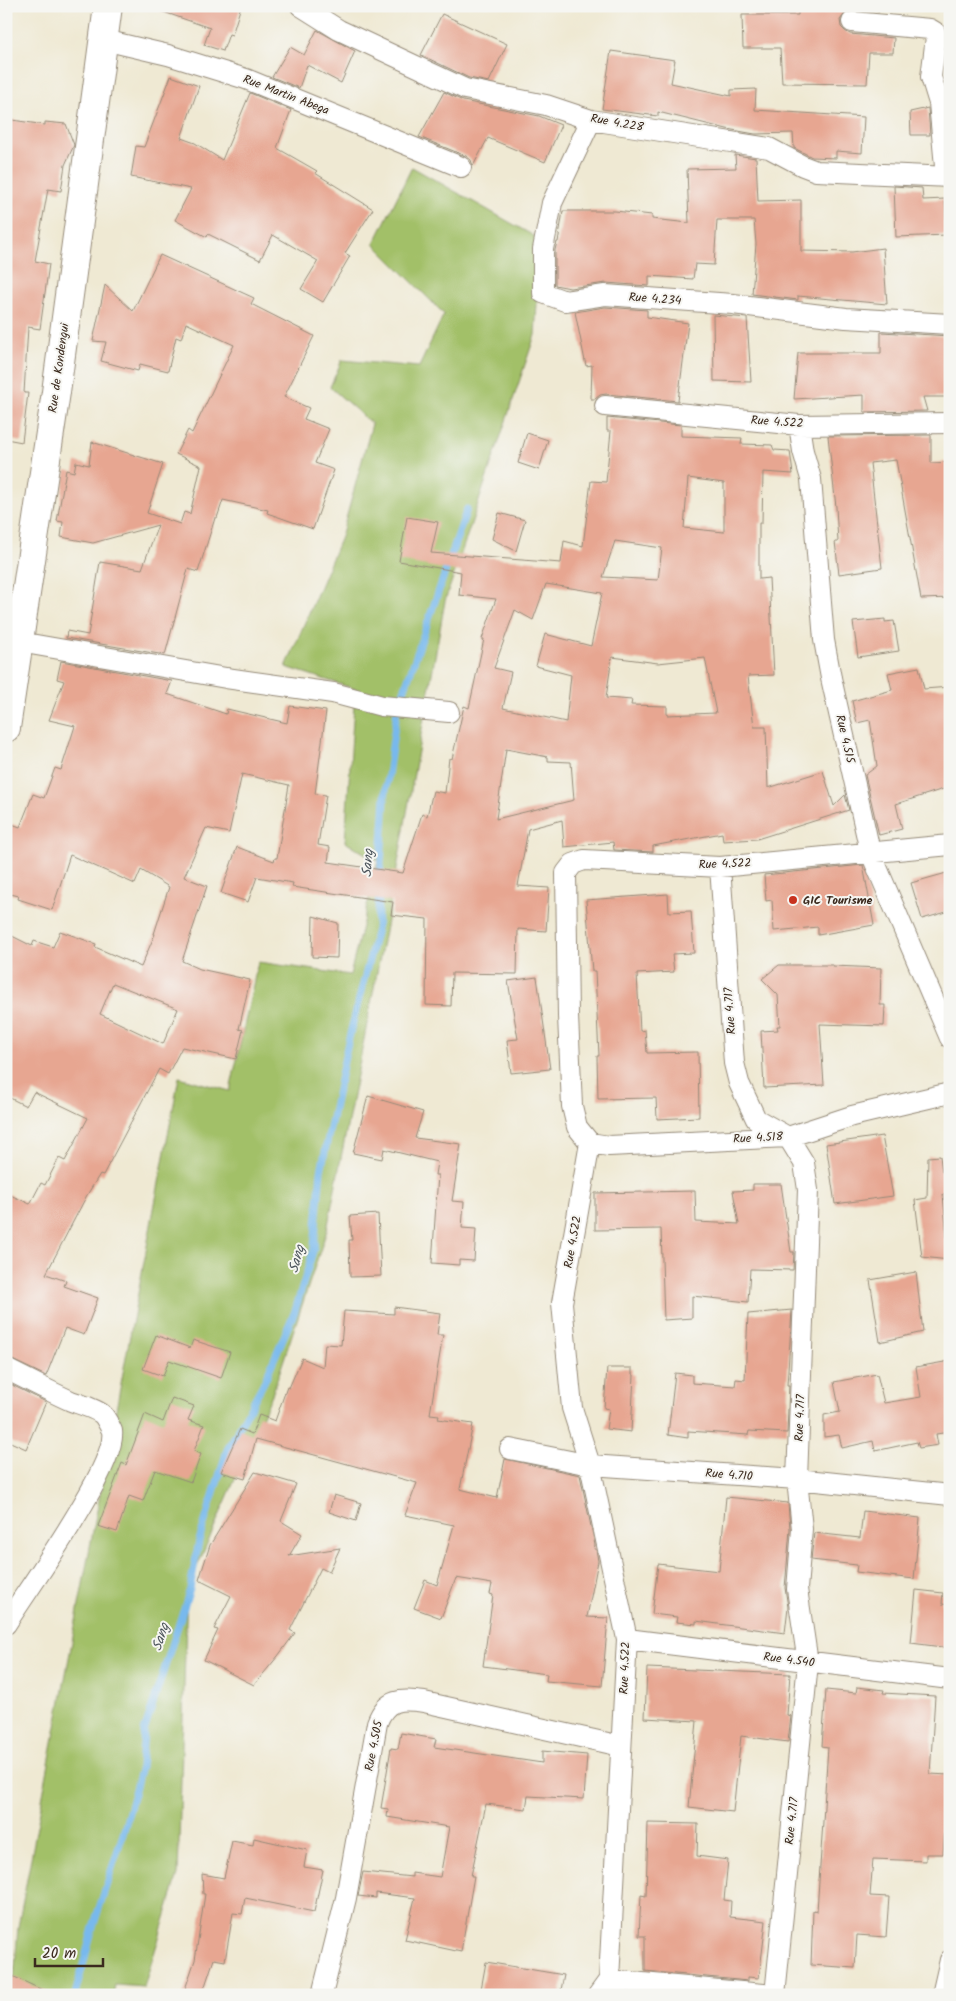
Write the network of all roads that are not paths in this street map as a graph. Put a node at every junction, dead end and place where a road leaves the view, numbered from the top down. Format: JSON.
{"nodes":[{"id":1,"x":108,"y":6,"type":"edge"},
{"id":2,"x":301,"y":6,"type":"edge"},
{"id":3,"x":852,"y":22,"type":"dead end"},
{"id":4,"x":104,"y":40,"type":"junction"},
{"id":5,"x":943,"y":95,"type":"edge"},
{"id":6,"x":591,"y":120,"type":"junction"},
{"id":7,"x":461,"y":167,"type":"dead end"},
{"id":8,"x":948,"y":177,"type":"edge"},
{"id":9,"x":950,"y":324,"type":"edge"},
{"id":10,"x":605,"y":406,"type":"dead end"},
{"id":11,"x":950,"y":423,"type":"edge"},
{"id":12,"x":799,"y":425,"type":"junction"},
{"id":13,"x":19,"y":642,"type":"junction"},
{"id":14,"x":449,"y":712,"type":"dead end"},
{"id":15,"x":6,"y":728,"type":"edge"},
{"id":16,"x":950,"y":845,"type":"edge"},
{"id":17,"x":870,"y":851,"type":"junction"},
{"id":18,"x":720,"y":866,"type":"junction"},
{"id":19,"x":950,"y":1038,"type":"edge"},
{"id":20,"x":950,"y":1093,"type":"edge"},
{"id":21,"x":788,"y":1137,"type":"junction"},
{"id":22,"x":590,"y":1143,"type":"junction"},
{"id":23,"x":6,"y":1369,"type":"edge"},
{"id":24,"x":510,"y":1449,"type":"dead end"},
{"id":25,"x":590,"y":1465,"type":"junction"},
{"id":26,"x":797,"y":1480,"type":"junction"},
{"id":27,"x":950,"y":1495,"type":"edge"},
{"id":28,"x":6,"y":1624,"type":"edge"},
{"id":29,"x":628,"y":1639,"type":"junction"},
{"id":30,"x":808,"y":1663,"type":"junction"},
{"id":31,"x":950,"y":1679,"type":"edge"},
{"id":32,"x":622,"y":1746,"type":"junction"},
{"id":33,"x":950,"y":1960,"type":"edge"},
{"id":34,"x":603,"y":1987,"type":"edge"},
{"id":35,"x":322,"y":1995,"type":"edge"},
{"id":36,"x":775,"y":1995,"type":"edge"},
{"id":37,"x":942,"y":1995,"type":"edge"}],
"edges":[{"from":1,"to":4,"type":"main road","name":"Rue de Kondengui"},
{"from":2,"to":6,"type":"street","name":"Rue 4.228"},
{"from":3,"to":5,"type":"street"},
{"from":4,"to":7,"type":"street","name":"Rue Martin Abega"},
{"from":4,"to":13,"type":"main road","name":"Rue de Kondengui"},
{"from":5,"to":8,"type":"street"},
{"from":6,"to":8,"type":"street","name":"Rue 4.228"},
{"from":6,"to":9,"type":"street","name":"Rue 4.234"},
{"from":10,"to":12,"type":"street","name":"Rue 4.522"},
{"from":11,"to":12,"type":"street","name":"Rue 4.522"},
{"from":12,"to":17,"type":"street","name":"Rue 4.515"},
{"from":13,"to":14,"type":"street"},
{"from":13,"to":15,"type":"main road","name":"Rue de Kondengui"},
{"from":16,"to":17,"type":"street","name":"Rue 4.522"},
{"from":17,"to":18,"type":"street","name":"Rue 4.522"},
{"from":17,"to":19,"type":"street","name":"Rue 4.515"},
{"from":18,"to":21,"type":"street","name":"Rue 4.717"},
{"from":18,"to":22,"type":"street","name":"Rue 4.522"},
{"from":20,"to":21,"type":"street","name":"Rue 4.518"},
{"from":21,"to":22,"type":"street","name":"Rue 4.518"},
{"from":21,"to":26,"type":"street","name":"Rue 4.717"},
{"from":22,"to":25,"type":"street","name":"Rue 4.522"},
{"from":23,"to":28,"type":"street"},
{"from":24,"to":25,"type":"street","name":"Rue 4.710"},
{"from":25,"to":26,"type":"street","name":"Rue 4.710"},
{"from":25,"to":29,"type":"street","name":"Rue 4.522"},
{"from":26,"to":27,"type":"street","name":"Rue 4.710"},
{"from":26,"to":30,"type":"street","name":"Rue 4.717"},
{"from":29,"to":30,"type":"street","name":"Rue 4.540"},
{"from":29,"to":32,"type":"street","name":"Rue 4.522"},
{"from":30,"to":31,"type":"street","name":"Rue 4.540"},
{"from":30,"to":36,"type":"street","name":"Rue 4.717"},
{"from":32,"to":34,"type":"street","name":"Rue 4.522"},
{"from":32,"to":35,"type":"street","name":"Rue 4.505"},
{"from":33,"to":37,"type":"street"},
{"from":34,"to":36,"type":"street"}]}
